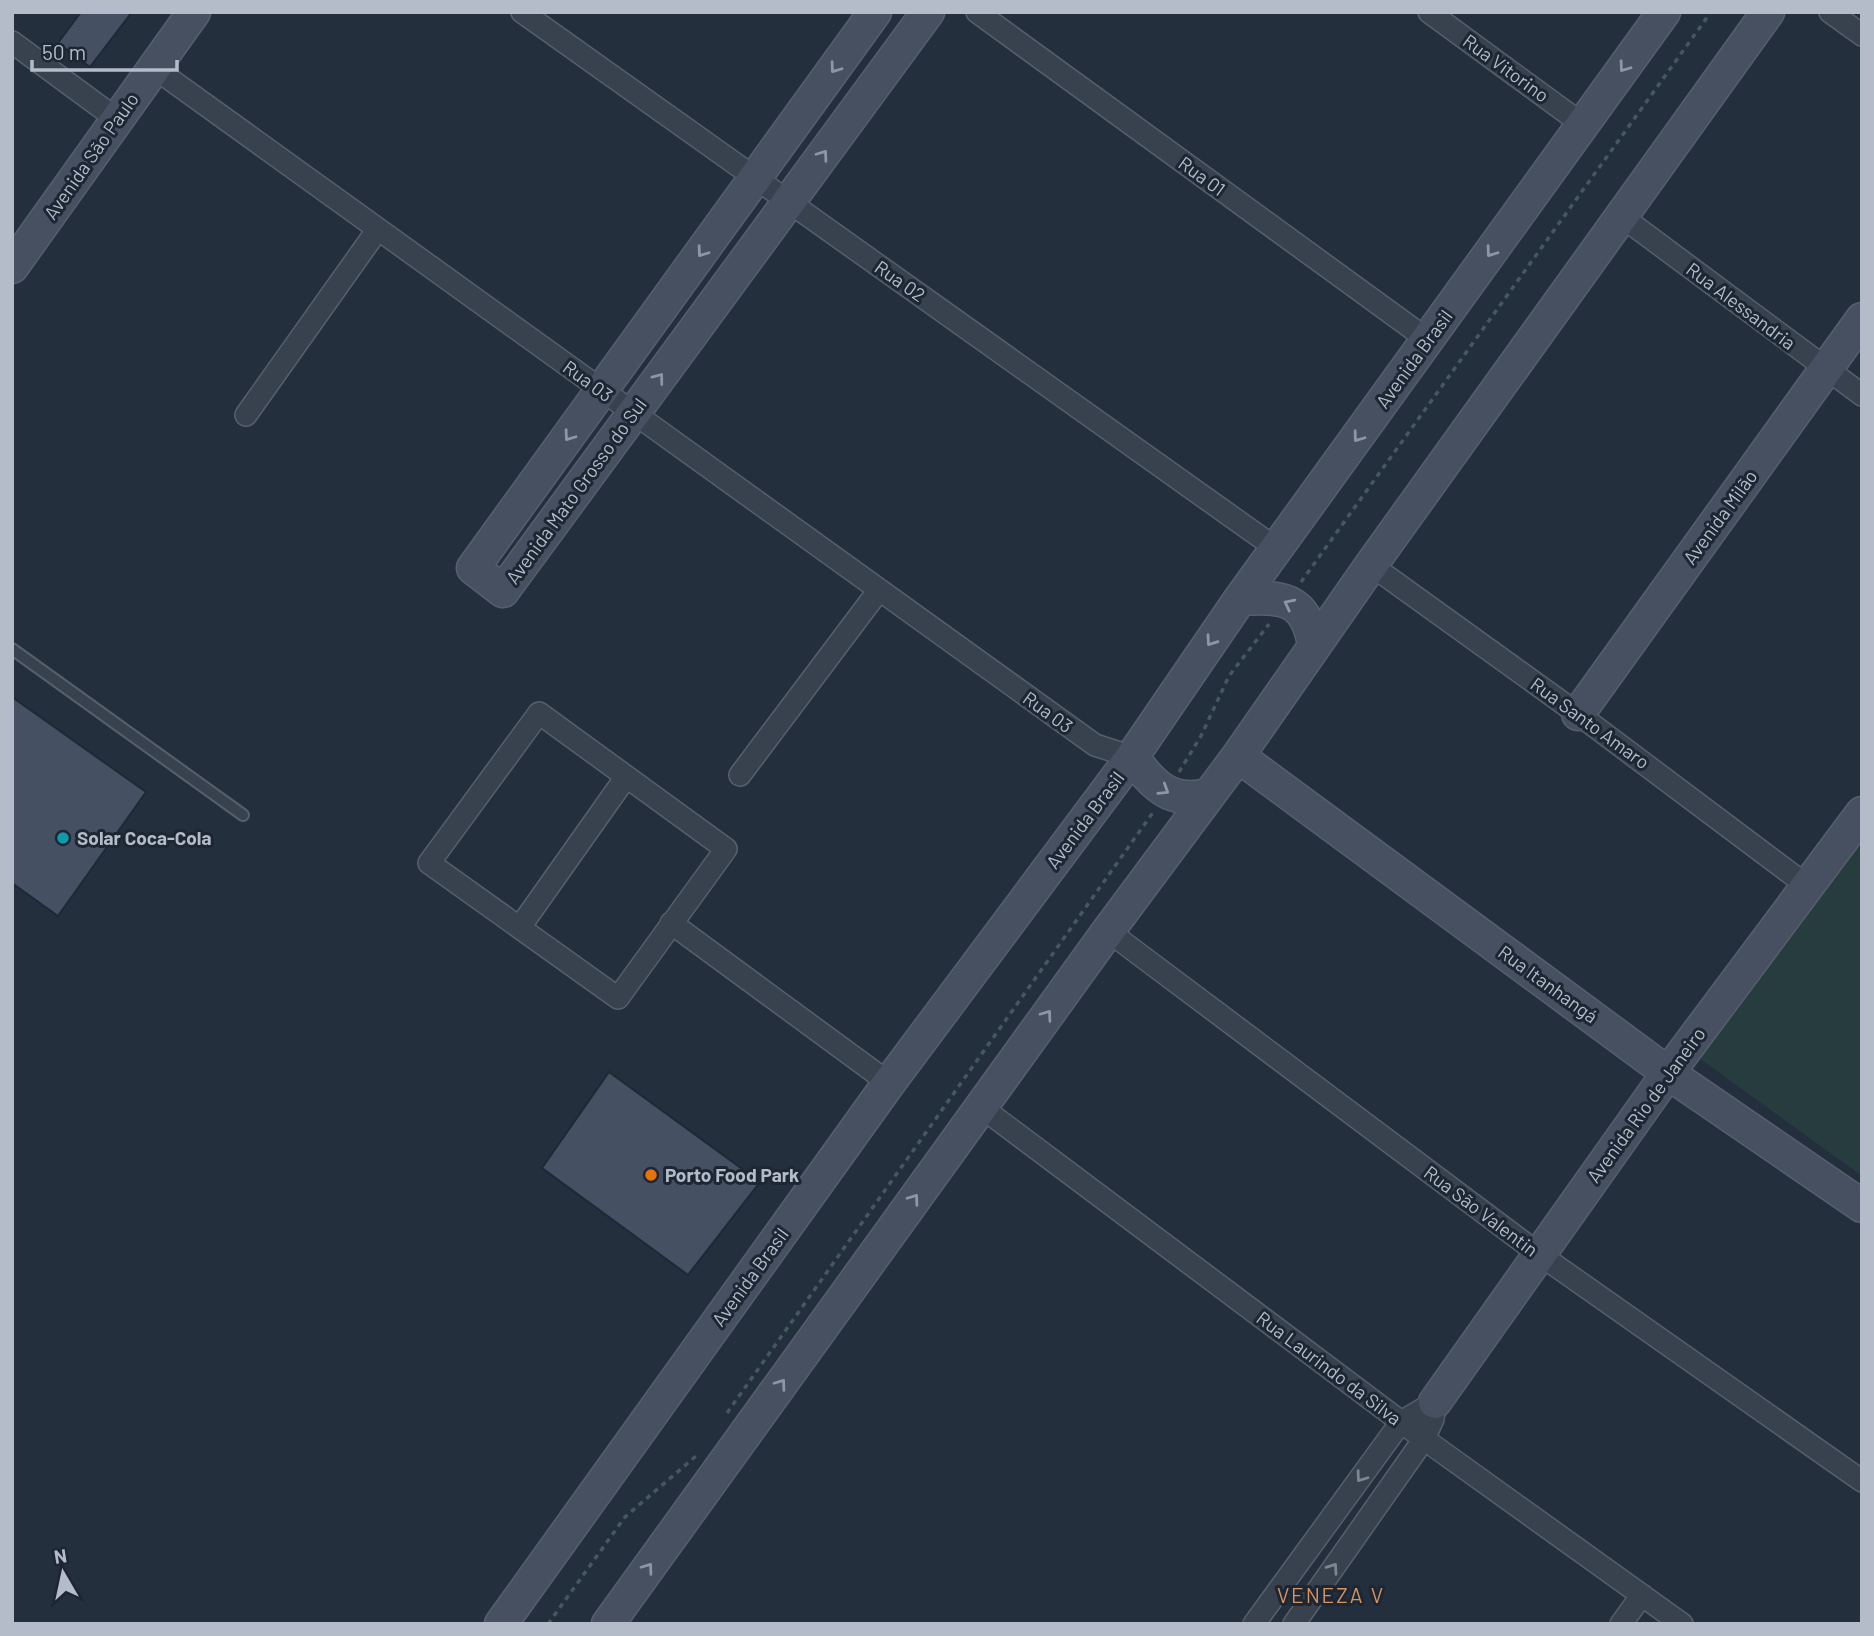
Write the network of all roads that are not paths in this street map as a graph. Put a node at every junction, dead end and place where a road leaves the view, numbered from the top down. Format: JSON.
{"nodes":[{"id":1,"x":194,"y":12,"type":"edge"},
{"id":2,"x":522,"y":12,"type":"edge"},
{"id":3,"x":875,"y":12,"type":"edge"},
{"id":4,"x":928,"y":12,"type":"edge"},
{"id":5,"x":977,"y":12,"type":"edge"},
{"id":6,"x":1429,"y":12,"type":"edge"},
{"id":7,"x":1664,"y":12,"type":"edge"},
{"id":8,"x":1768,"y":12,"type":"edge"},
{"id":9,"x":1830,"y":12,"type":"edge"},
{"id":10,"x":1862,"y":34,"type":"edge"},
{"id":11,"x":12,"y":42,"type":"edge"},
{"id":12,"x":153,"y":67,"type":"junction"},
{"id":13,"x":118,"y":120,"type":"junction"},
{"id":14,"x":1583,"y":124,"type":"junction"},
{"id":15,"x":755,"y":178,"type":"junction"},
{"id":16,"x":789,"y":202,"type":"junction"},
{"id":17,"x":1621,"y":216,"type":"junction"},
{"id":18,"x":378,"y":229,"type":"junction"},
{"id":19,"x":12,"y":267,"type":"edge"},
{"id":20,"x":1862,"y":319,"type":"edge"},
{"id":21,"x":1428,"y":340,"type":"junction"},
{"id":22,"x":1826,"y":369,"type":"junction"},
{"id":23,"x":602,"y":390,"type":"junction"},
{"id":24,"x":1862,"y":395,"type":"edge"},
{"id":25,"x":634,"y":413,"type":"junction"},
{"id":26,"x":246,"y":415,"type":"dead end"},
{"id":27,"x":1277,"y":549,"type":"junction"},
{"id":28,"x":1371,"y":565,"type":"junction"},
{"id":29,"x":879,"y":590,"type":"junction"},
{"id":30,"x":1240,"y":599,"type":"junction"},
{"id":31,"x":1314,"y":645,"type":"junction"},
{"id":32,"x":12,"y":649,"type":"edge"},
{"id":33,"x":1578,"y":714,"type":"junction"},
{"id":34,"x":1238,"y":756,"type":"junction"},
{"id":35,"x":1132,"y":757,"type":"junction"},
{"id":36,"x":740,"y":775,"type":"dead end"},
{"id":37,"x":626,"y":776,"type":"junction"},
{"id":38,"x":1207,"y":795,"type":"junction"},
{"id":39,"x":1862,"y":813,"type":"edge"},
{"id":40,"x":243,"y":815,"type":"dead end"},
{"id":41,"x":1806,"y":885,"type":"junction"},
{"id":42,"x":671,"y":923,"type":"junction"},
{"id":43,"x":520,"y":927,"type":"junction"},
{"id":44,"x":1108,"y":931,"type":"junction"},
{"id":45,"x":1668,"y":1073,"type":"junction"},
{"id":46,"x":889,"y":1083,"type":"junction"},
{"id":47,"x":981,"y":1107,"type":"junction"},
{"id":48,"x":1862,"y":1206,"type":"edge"},
{"id":49,"x":1539,"y":1254,"type":"junction"},
{"id":50,"x":1435,"y":1402,"type":"junction"},
{"id":51,"x":1401,"y":1422,"type":"junction"},
{"id":52,"x":1424,"y":1439,"type":"junction"},
{"id":53,"x":1862,"y":1481,"type":"edge"},
{"id":54,"x":1642,"y":1595,"type":"junction"},
{"id":55,"x":500,"y":1624,"type":"edge"},
{"id":56,"x":608,"y":1624,"type":"edge"},
{"id":57,"x":1254,"y":1624,"type":"edge"},
{"id":58,"x":1294,"y":1624,"type":"edge"},
{"id":59,"x":1621,"y":1624,"type":"edge"},
{"id":60,"x":1682,"y":1624,"type":"edge"}],
"edges":[{"from":1,"to":12,"type":"main road","name":"Avenida São Paulo"},
{"from":2,"to":15,"type":"street","name":"Rua 02"},
{"from":3,"to":15,"type":"main road","name":"Avenida Mato Grosso do Sul","one_way":true},
{"from":16,"to":4,"type":"main road","name":"Avenida Mato Grosso do Sul","one_way":true},
{"from":5,"to":21,"type":"street","name":"Rua 01"},
{"from":6,"to":14,"type":"street","name":"Rua Vitorino"},
{"from":7,"to":14,"type":"main road","name":"Avenida Brasil","one_way":true},
{"from":8,"to":17,"type":"main road"},
{"from":9,"to":10,"type":"street"},
{"from":11,"to":13,"type":"street"},
{"from":12,"to":13,"type":"main road","name":"Avenida São Paulo"},
{"from":12,"to":18,"type":"street","name":"Rua 03"},
{"from":13,"to":19,"type":"main road","name":"Avenida São Paulo"},
{"from":14,"to":21,"type":"main road","name":"Avenida Brasil","one_way":true},
{"from":15,"to":16,"type":"street","name":"Rua 02"},
{"from":15,"to":23,"type":"main road","name":"Avenida Mato Grosso do Sul","one_way":true},
{"from":25,"to":16,"type":"main road","name":"Avenida Mato Grosso do Sul","one_way":true},
{"from":16,"to":27,"type":"street","name":"Rua 02"},
{"from":17,"to":22,"type":"street","name":"Rua Alessandria"},
{"from":17,"to":28,"type":"main road"},
{"from":18,"to":23,"type":"street","name":"Rua 03"},
{"from":18,"to":26,"type":"street"},
{"from":20,"to":22,"type":"main road","name":"Avenida Milão"},
{"from":21,"to":27,"type":"main road","name":"Avenida Brasil","one_way":true},
{"from":22,"to":24,"type":"street","name":"Rua Alessandria"},
{"from":22,"to":33,"type":"main road","name":"Avenida Milão"},
{"from":23,"to":25,"type":"street","name":"Rua 03"},
{"from":23,"to":25,"type":"main road","name":"Avenida Mato Grosso do Sul","one_way":true},
{"from":25,"to":29,"type":"street","name":"Rua 03"},
{"from":27,"to":30,"type":"main road","name":"Avenida Brasil"},
{"from":28,"to":31,"type":"main road"},
{"from":28,"to":33,"type":"street","name":"Rua Santo Amaro"},
{"from":29,"to":35,"type":"street","name":"Rua 03"},
{"from":29,"to":36,"type":"street"},
{"from":31,"to":30,"type":"main road","one_way":true},
{"from":30,"to":35,"type":"main road","name":"Avenida Brasil","one_way":true},
{"from":31,"to":34,"type":"main road"},
{"from":32,"to":40,"type":"lane"},
{"from":33,"to":41,"type":"street","name":"Rua Santo Amaro"},
{"from":34,"to":38,"type":"main road"},
{"from":34,"to":45,"type":"main road","name":"Rua Itanhangá"},
{"from":35,"to":38,"type":"main road","one_way":true},
{"from":35,"to":46,"type":"main road","name":"Avenida Brasil"},
{"from":37,"to":42,"type":"street"},
{"from":37,"to":43,"type":"street"},
{"from":37,"to":43,"type":"street"},
{"from":38,"to":44,"type":"main road"},
{"from":39,"to":41,"type":"main road","name":"Avenida Rio de Janeiro"},
{"from":41,"to":45,"type":"main road","name":"Avenida Rio de Janeiro"},
{"from":42,"to":43,"type":"street"},
{"from":42,"to":46,"type":"street"},
{"from":47,"to":44,"type":"main road","one_way":true},
{"from":44,"to":49,"type":"street","name":"Rua São Valentin"},
{"from":45,"to":48,"type":"main road","name":"Rua Itanhangá"},
{"from":45,"to":49,"type":"main road","name":"Avenida Rio de Janeiro"},
{"from":46,"to":55,"type":"main road","name":"Avenida Brasil"},
{"from":47,"to":51,"type":"street","name":"Rua Laurindo da Silva"},
{"from":56,"to":47,"type":"main road","one_way":true},
{"from":49,"to":50,"type":"main road","name":"Avenida Rio de Janeiro"},
{"from":49,"to":53,"type":"street","name":"Rua São Valentin"},
{"from":50,"to":51,"type":"street","name":"Avenida Rio de Janeiro"},
{"from":50,"to":52,"type":"street","name":"Avenida Rio de Janeiro"},
{"from":51,"to":52,"type":"street","name":"Rua Laurindo da Silva"},
{"from":51,"to":57,"type":"street","one_way":true},
{"from":52,"to":54,"type":"street","name":"Rua Laurindo da Silva"},
{"from":58,"to":52,"type":"street","name":"Avenida Rio de Janeiro","one_way":true},
{"from":54,"to":59,"type":"street"},
{"from":54,"to":60,"type":"street","name":"Rua Laurindo da Silva"}]}
